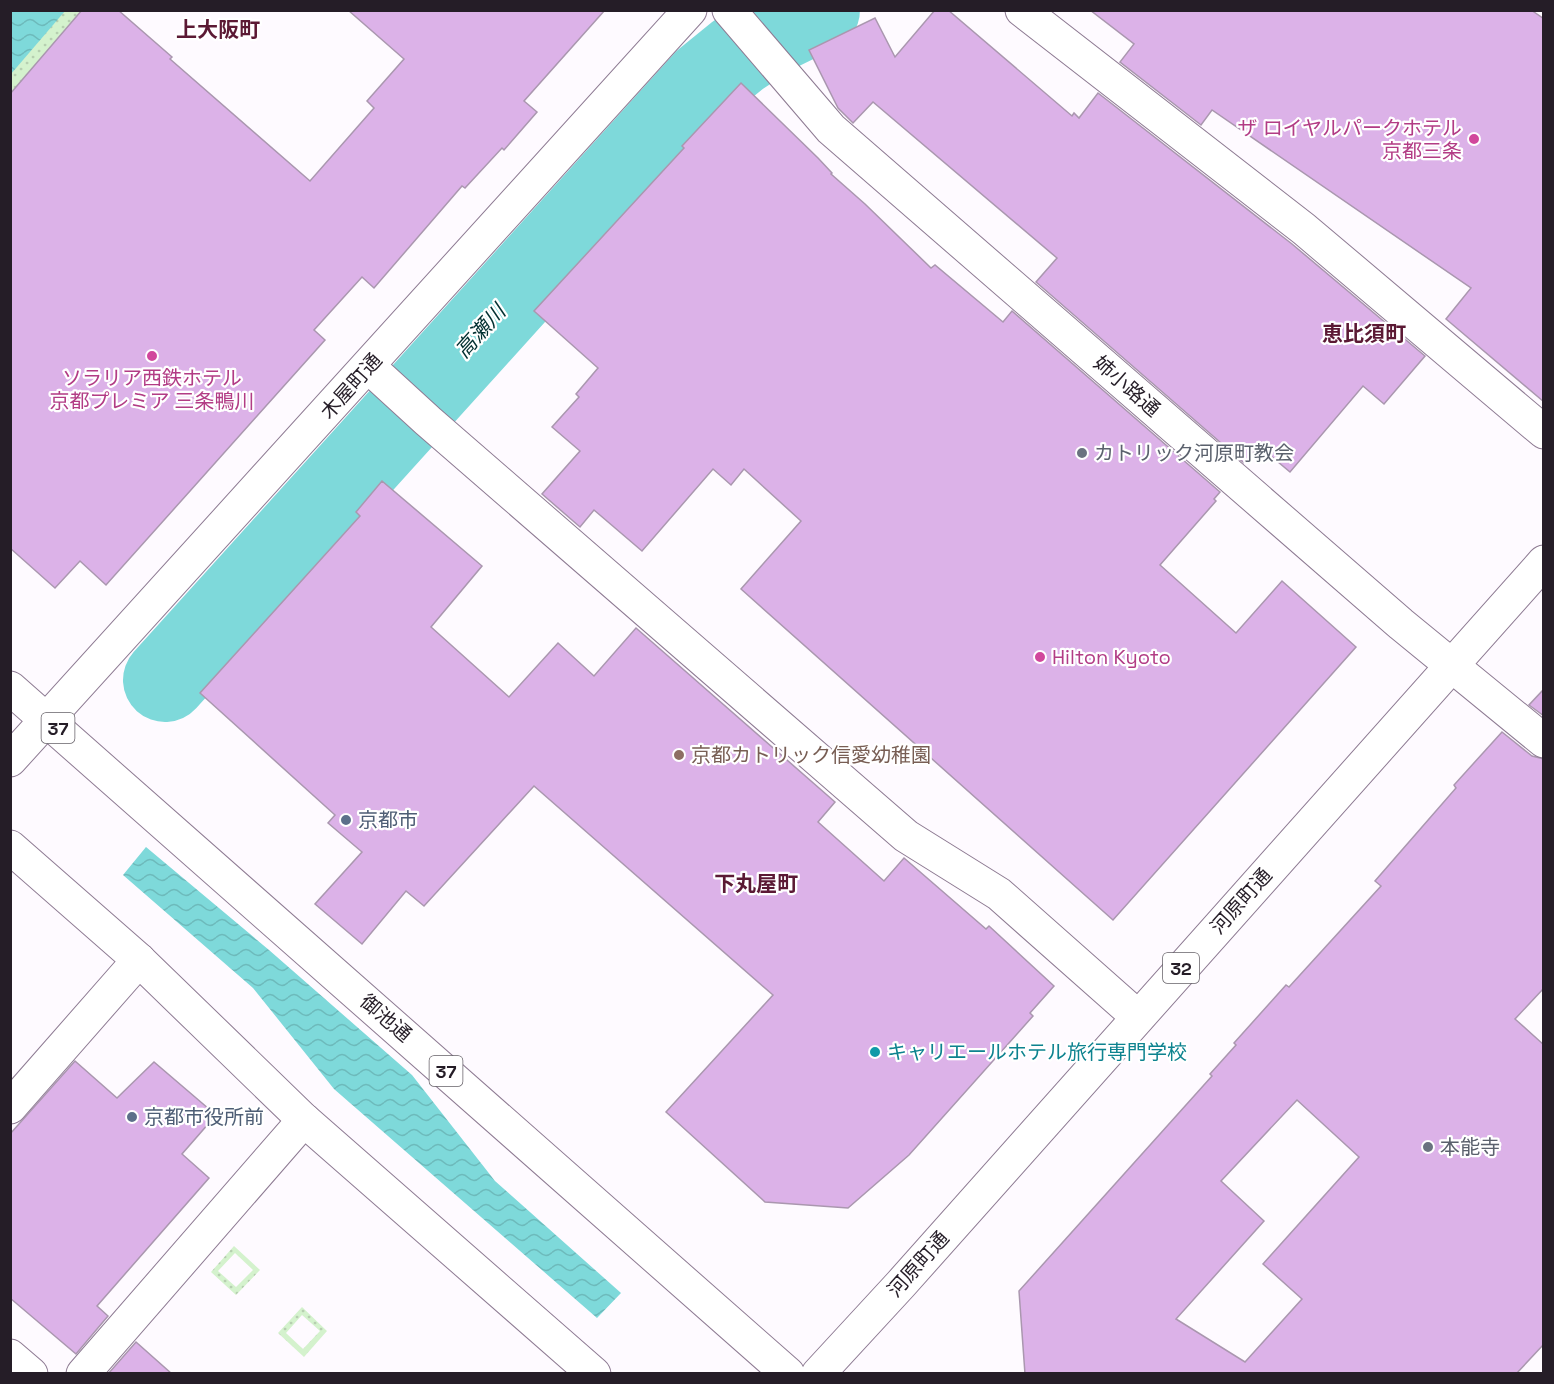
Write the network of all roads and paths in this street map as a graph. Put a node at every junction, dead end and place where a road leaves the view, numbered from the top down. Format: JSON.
{"nodes":[{"id":1,"x":690,"y":10,"type":"edge"},
{"id":2,"x":1022,"y":10,"type":"edge"},
{"id":3,"x":732,"y":14,"type":"edge"},
{"id":4,"x":369,"y":367,"type":"junction"},
{"id":5,"x":1544,"y":432,"type":"edge"},
{"id":6,"x":1544,"y":562,"type":"edge"},
{"id":7,"x":1451,"y":665,"type":"junction"},
{"id":8,"x":10,"y":688,"type":"edge"},
{"id":9,"x":48,"y":719,"type":"junction"},
{"id":10,"x":1544,"y":741,"type":"edge"},
{"id":11,"x":10,"y":760,"type":"edge"},
{"id":12,"x":10,"y":847,"type":"edge"},
{"id":13,"x":139,"y":960,"type":"junction"},
{"id":14,"x":1138,"y":1017,"type":"junction"},
{"id":15,"x":10,"y":1107,"type":"edge"},
{"id":16,"x":304,"y":1120,"type":"junction"},
{"id":17,"x":10,"y":1356,"type":"edge"},
{"id":18,"x":30,"y":1374,"type":"edge"},
{"id":19,"x":83,"y":1374,"type":"edge"},
{"id":20,"x":594,"y":1374,"type":"edge"},
{"id":21,"x":788,"y":1374,"type":"edge"},
{"id":22,"x":818,"y":1374,"type":"edge"}],
"edges":[{"from":1,"to":4,"type":"street","name":"木屋町通"},
{"from":2,"to":5,"type":"street"},
{"from":3,"to":7,"type":"street","name":"姉小路通"},
{"from":4,"to":9,"type":"street","name":"木屋町通"},
{"from":4,"to":14,"type":"street"},
{"from":6,"to":7,"type":"street","name":"河原町通","number":"32"},
{"from":7,"to":10,"type":"street","name":"姉小路通"},
{"from":7,"to":14,"type":"street","name":"河原町通","number":"32"},
{"from":8,"to":9,"type":"street","name":"御池通","number":"37"},
{"from":9,"to":11,"type":"street","name":"木屋町通"},
{"from":9,"to":21,"type":"street","name":"御池通","number":"37"},
{"from":12,"to":13,"type":"street"},
{"from":13,"to":15,"type":"street"},
{"from":13,"to":16,"type":"street"},
{"from":14,"to":22,"type":"street","name":"河原町通","number":"32"},
{"from":16,"to":19,"type":"street"},
{"from":16,"to":20,"type":"street"},
{"from":17,"to":18,"type":"street"}]}
